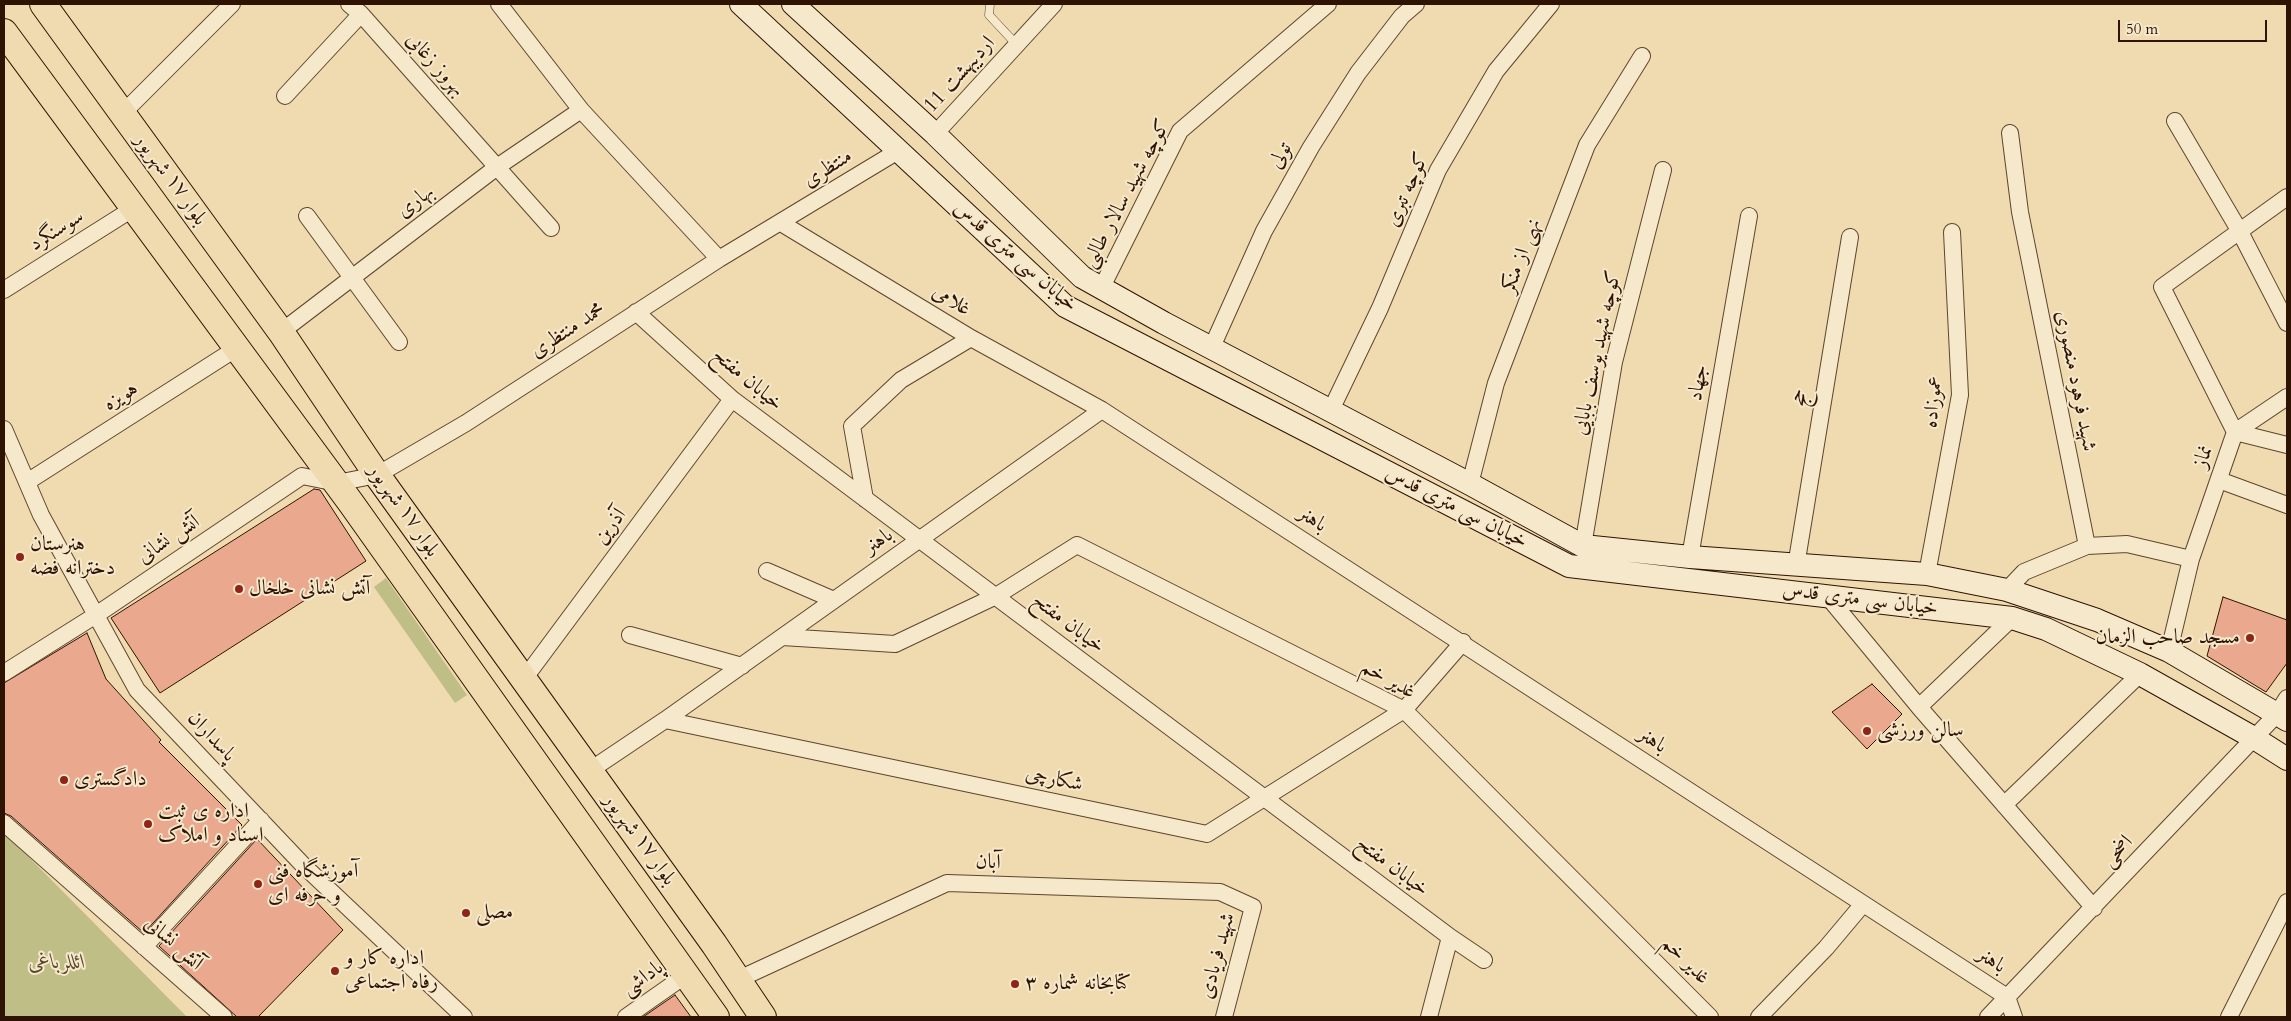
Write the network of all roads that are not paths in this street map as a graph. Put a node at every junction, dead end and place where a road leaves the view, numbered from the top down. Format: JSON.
{"nodes":[{"id":1,"x":44,"y":4,"type":"edge"},
{"id":2,"x":232,"y":4,"type":"edge"},
{"id":3,"x":500,"y":4,"type":"edge"},
{"id":4,"x":741,"y":4,"type":"edge"},
{"id":5,"x":793,"y":4,"type":"edge"},
{"id":6,"x":990,"y":4,"type":"edge"},
{"id":7,"x":1054,"y":4,"type":"edge"},
{"id":8,"x":1328,"y":4,"type":"edge"},
{"id":9,"x":1416,"y":4,"type":"edge"},
{"id":10,"x":1551,"y":4,"type":"edge"},
{"id":11,"x":355,"y":9,"type":"edge"},
{"id":12,"x":4,"y":32,"type":"edge"},
{"id":13,"x":1016,"y":44,"type":"junction"},
{"id":14,"x":1642,"y":56,"type":"dead end"},
{"id":15,"x":285,"y":96,"type":"dead end"},
{"id":16,"x":581,"y":110,"type":"junction"},
{"id":17,"x":122,"y":114,"type":"junction"},
{"id":18,"x":2175,"y":121,"type":"dead end"},
{"id":19,"x":2010,"y":133,"type":"dead end"},
{"id":20,"x":935,"y":134,"type":"junction"},
{"id":21,"x":898,"y":151,"type":"junction"},
{"id":22,"x":497,"y":167,"type":"junction"},
{"id":23,"x":1663,"y":170,"type":"dead end"},
{"id":24,"x":2287,"y":197,"type":"edge"},
{"id":25,"x":134,"y":208,"type":"junction"},
{"id":26,"x":307,"y":216,"type":"dead end"},
{"id":27,"x":1748,"y":216,"type":"dead end"},
{"id":28,"x":781,"y":223,"type":"junction"},
{"id":29,"x":551,"y":228,"type":"dead end"},
{"id":30,"x":2239,"y":230,"type":"junction"},
{"id":31,"x":1952,"y":232,"type":"dead end"},
{"id":32,"x":1850,"y":237,"type":"dead end"},
{"id":33,"x":719,"y":259,"type":"junction"},
{"id":34,"x":1082,"y":277,"type":"junction"},
{"id":35,"x":352,"y":279,"type":"junction"},
{"id":36,"x":1101,"y":289,"type":"junction"},
{"id":37,"x":4,"y":290,"type":"edge"},
{"id":38,"x":1065,"y":306,"type":"junction"},
{"id":39,"x":636,"y":312,"type":"junction"},
{"id":40,"x":2287,"y":323,"type":"edge"},
{"id":41,"x":281,"y":332,"type":"junction"},
{"id":42,"x":971,"y":338,"type":"junction"},
{"id":43,"x":399,"y":342,"type":"dead end"},
{"id":44,"x":1212,"y":347,"type":"junction"},
{"id":45,"x":238,"y":348,"type":"junction"},
{"id":46,"x":2287,"y":397,"type":"edge"},
{"id":47,"x":732,"y":399,"type":"junction"},
{"id":48,"x":1102,"y":410,"type":"junction"},
{"id":49,"x":1331,"y":410,"type":"junction"},
{"id":50,"x":4,"y":430,"type":"edge"},
{"id":51,"x":2235,"y":432,"type":"junction"},
{"id":52,"x":2287,"y":445,"type":"edge"},
{"id":53,"x":377,"y":475,"type":"junction"},
{"id":54,"x":2219,"y":480,"type":"junction"},
{"id":55,"x":27,"y":482,"type":"junction"},
{"id":56,"x":337,"y":483,"type":"junction"},
{"id":57,"x":1470,"y":484,"type":"junction"},
{"id":58,"x":865,"y":499,"type":"junction"},
{"id":59,"x":2287,"y":505,"type":"edge"},
{"id":60,"x":919,"y":540,"type":"junction"},
{"id":61,"x":1583,"y":546,"type":"junction"},
{"id":62,"x":2087,"y":546,"type":"junction"},
{"id":63,"x":1690,"y":557,"type":"junction"},
{"id":64,"x":2192,"y":559,"type":"junction"},
{"id":65,"x":1796,"y":566,"type":"junction"},
{"id":66,"x":766,"y":571,"type":"dead end"},
{"id":67,"x":1927,"y":574,"type":"junction"},
{"id":68,"x":2007,"y":590,"type":"junction"},
{"id":69,"x":996,"y":596,"type":"junction"},
{"id":70,"x":1828,"y":597,"type":"junction"},
{"id":71,"x":834,"y":600,"type":"junction"},
{"id":72,"x":96,"y":615,"type":"junction"},
{"id":73,"x":2012,"y":618,"type":"junction"},
{"id":74,"x":630,"y":636,"type":"dead end"},
{"id":75,"x":782,"y":637,"type":"junction"},
{"id":76,"x":1463,"y":642,"type":"junction"},
{"id":77,"x":2169,"y":651,"type":"junction"},
{"id":78,"x":742,"y":666,"type":"junction"},
{"id":79,"x":4,"y":673,"type":"edge"},
{"id":80,"x":2140,"y":674,"type":"junction"},
{"id":81,"x":524,"y":679,"type":"junction"},
{"id":82,"x":1919,"y":707,"type":"junction"},
{"id":83,"x":1404,"y":710,"type":"junction"},
{"id":84,"x":2284,"y":711,"type":"edge"},
{"id":85,"x":550,"y":715,"type":"junction"},
{"id":86,"x":665,"y":720,"type":"junction"},
{"id":87,"x":511,"y":730,"type":"junction"},
{"id":88,"x":2254,"y":738,"type":"junction"},
{"id":89,"x":2287,"y":759,"type":"edge"},
{"id":90,"x":590,"y":772,"type":"junction"},
{"id":91,"x":1264,"y":798,"type":"junction"},
{"id":92,"x":2004,"y":804,"type":"junction"},
{"id":93,"x":261,"y":820,"type":"junction"},
{"id":94,"x":4,"y":823,"type":"edge"},
{"id":95,"x":2287,"y":902,"type":"edge"},
{"id":96,"x":1863,"y":904,"type":"junction"},
{"id":97,"x":1253,"y":907,"type":"joint"},
{"id":98,"x":2094,"y":908,"type":"junction"},
{"id":99,"x":1450,"y":937,"type":"junction"},
{"id":100,"x":714,"y":944,"type":"junction"},
{"id":101,"x":144,"y":947,"type":"junction"},
{"id":102,"x":1484,"y":960,"type":"dead end"},
{"id":103,"x":683,"y":972,"type":"junction"},
{"id":104,"x":739,"y":979,"type":"junction"},
{"id":105,"x":2007,"y":997,"type":"junction"},
{"id":106,"x":224,"y":1017,"type":"edge"},
{"id":107,"x":464,"y":1017,"type":"edge"},
{"id":108,"x":626,"y":1017,"type":"edge"},
{"id":109,"x":716,"y":1017,"type":"edge"},
{"id":110,"x":763,"y":1017,"type":"edge"},
{"id":111,"x":1224,"y":1017,"type":"edge"},
{"id":112,"x":1428,"y":1017,"type":"edge"},
{"id":113,"x":1710,"y":1017,"type":"edge"},
{"id":114,"x":1759,"y":1017,"type":"edge"},
{"id":115,"x":1988,"y":1017,"type":"edge"},
{"id":116,"x":2014,"y":1017,"type":"edge"},
{"id":117,"x":2233,"y":1017,"type":"edge"}],
"edges":[{"from":1,"to":17,"type":"main road","name":"بلوار ١٧ شهریور"},
{"from":2,"to":17,"type":"street"},
{"from":3,"to":16,"type":"street"},
{"from":4,"to":21,"type":"main road","name":"خیابان سی متری قدس"},
{"from":5,"to":20,"type":"main road","name":"خیابان سی متری قدس"},
{"from":6,"to":13,"type":"lane"},
{"from":7,"to":13,"type":"street","name":"11 اردیبهشت"},
{"from":8,"to":36,"type":"street","name":"کوچه شهید سالار طالبی"},
{"from":9,"to":44,"type":"street","name":"تولی"},
{"from":10,"to":49,"type":"street","name":"کوچه تبری"},
{"from":11,"to":15,"type":"street","name":"بهروز زغابی"},
{"from":11,"to":22,"type":"street","name":"بهروز زغابی"},
{"from":12,"to":25,"type":"main road","name":"بلوار ١٧ شهریور"},
{"from":13,"to":20,"type":"street","name":"11 اردیبهشت"},
{"from":14,"to":57,"type":"street","name":"نهی از منکر"},
{"from":16,"to":22,"type":"street","name":"بهاری"},
{"from":16,"to":33,"type":"street"},
{"from":17,"to":41,"type":"main road","name":"بلوار ١٧ شهریور"},
{"from":18,"to":30,"type":"street"},
{"from":19,"to":62,"type":"street","name":"شهید فرهود منصوری"},
{"from":20,"to":34,"type":"main road","name":"خیابان سی متری قدس"},
{"from":21,"to":28,"type":"street","name":"منتظری"},
{"from":21,"to":38,"type":"main road","name":"خیابان سی متری قدس"},
{"from":22,"to":29,"type":"street","name":"بهروز زغابی"},
{"from":22,"to":35,"type":"street","name":"بهاری"},
{"from":23,"to":61,"type":"street","name":"کوچه شهید یوسف بابایی"},
{"from":24,"to":30,"type":"street"},
{"from":25,"to":37,"type":"street","name":"سوسنگرد"},
{"from":25,"to":45,"type":"main road","name":"بلوار ١٧ شهریور"},
{"from":26,"to":35,"type":"street"},
{"from":27,"to":63,"type":"street","name":"جهاد"},
{"from":28,"to":33,"type":"street","name":"محمد منتظری"},
{"from":28,"to":42,"type":"street","name":"غلامی"},
{"from":30,"to":40,"type":"street"},
{"from":30,"to":51,"type":"street","name":"نماز"},
{"from":31,"to":67,"type":"street","name":"عموزاده"},
{"from":32,"to":65,"type":"street","name":"حج"},
{"from":33,"to":39,"type":"street","name":"محمد منتظری"},
{"from":34,"to":36,"type":"main road","name":"خیابان سی متری قدس"},
{"from":34,"to":38,"type":"main road"},
{"from":35,"to":41,"type":"street","name":"بهاری"},
{"from":35,"to":43,"type":"street"},
{"from":36,"to":44,"type":"main road","name":"خیابان سی متری قدس"},
{"from":38,"to":70,"type":"main road","name":"خیابان سی متری قدس"},
{"from":39,"to":47,"type":"street","name":"خیابان مفتح"},
{"from":39,"to":53,"type":"street","name":"محمد منتظری"},
{"from":41,"to":53,"type":"main road","name":"بلوار ١٧ شهریور"},
{"from":42,"to":48,"type":"street","name":"غلامی"},
{"from":42,"to":58,"type":"street"},
{"from":44,"to":49,"type":"main road","name":"خیابان سی متری قدس"},
{"from":45,"to":55,"type":"street","name":"هویزه"},
{"from":45,"to":56,"type":"main road","name":"بلوار ١٧ شهریور"},
{"from":46,"to":51,"type":"street"},
{"from":47,"to":58,"type":"street","name":"خیابان مفتح"},
{"from":47,"to":81,"type":"street","name":"آذرین"},
{"from":48,"to":60,"type":"street","name":"باهنر"},
{"from":48,"to":76,"type":"street","name":"باهنر"},
{"from":49,"to":57,"type":"main road","name":"خیابان سی متری قدس"},
{"from":50,"to":55,"type":"street","name":"پاسداران"},
{"from":51,"to":52,"type":"street"},
{"from":51,"to":54,"type":"street","name":"نماز"},
{"from":53,"to":56,"type":"street","name":"محمد منتظری"},
{"from":53,"to":81,"type":"main road","name":"بلوار ١٧ شهریور"},
{"from":54,"to":59,"type":"street"},
{"from":54,"to":64,"type":"street","name":"نماز"},
{"from":55,"to":72,"type":"street","name":"پاسداران"},
{"from":56,"to":72,"type":"street","name":"آتش نشانی"},
{"from":56,"to":87,"type":"main road","name":"بلوار ١٧ شهریور"},
{"from":57,"to":61,"type":"main road","name":"خیابان سی متری قدس"},
{"from":58,"to":60,"type":"street","name":"خیابان مفتح"},
{"from":60,"to":69,"type":"street","name":"خیابان مفتح"},
{"from":60,"to":71,"type":"street","name":"باهنر"},
{"from":61,"to":63,"type":"main road","name":"خیابان سی متری قدس"},
{"from":62,"to":64,"type":"street"},
{"from":62,"to":68,"type":"street"},
{"from":63,"to":65,"type":"main road","name":"خیابان سی متری قدس"},
{"from":64,"to":77,"type":"street","name":"نماز"},
{"from":65,"to":67,"type":"main road","name":"خیابان سی متری قدس"},
{"from":66,"to":71,"type":"street"},
{"from":67,"to":68,"type":"main road","name":"خیابان سی متری قدس"},
{"from":68,"to":77,"type":"main road","name":"خیابان سی متری قدس"},
{"from":69,"to":75,"type":"street"},
{"from":69,"to":83,"type":"street","name":"غدیر خم"},
{"from":69,"to":91,"type":"street","name":"خیابان مفتح"},
{"from":70,"to":73,"type":"main road","name":"خیابان سی متری قدس"},
{"from":70,"to":82,"type":"street"},
{"from":71,"to":75,"type":"street","name":"باهنر"},
{"from":72,"to":79,"type":"street","name":"آتش نشانی"},
{"from":72,"to":93,"type":"street","name":"پاسداران"},
{"from":73,"to":80,"type":"main road","name":"خیابان سی متری قدس"},
{"from":73,"to":82,"type":"street"},
{"from":74,"to":78,"type":"street"},
{"from":75,"to":78,"type":"street","name":"باهنر"},
{"from":76,"to":83,"type":"street","name":"شکارچی"},
{"from":76,"to":96,"type":"street","name":"باهنر"},
{"from":77,"to":84,"type":"main road","name":"خیابان سی متری قدس"},
{"from":78,"to":86,"type":"street","name":"باهنر"},
{"from":80,"to":88,"type":"main road","name":"خیابان سی متری قدس"},
{"from":80,"to":92,"type":"street"},
{"from":81,"to":85,"type":"main road","name":"بلوار ١٧ شهریور"},
{"from":82,"to":92,"type":"street"},
{"from":83,"to":91,"type":"street","name":"شکارچی"},
{"from":83,"to":113,"type":"street","name":"غدیر خم"},
{"from":84,"to":88,"type":"street","name":"اضحی"},
{"from":85,"to":87,"type":"main road"},
{"from":85,"to":90,"type":"main road","name":"بلوار ١٧ شهریور"},
{"from":86,"to":90,"type":"street","name":"باهنر"},
{"from":86,"to":91,"type":"street","name":"شکارچی"},
{"from":87,"to":103,"type":"main road","name":"بلوار ١٧ شهریور"},
{"from":88,"to":89,"type":"main road","name":"خیابان سی متری قدس"},
{"from":88,"to":98,"type":"street","name":"اضحی"},
{"from":90,"to":100,"type":"main road","name":"بلوار ١٧ شهریور"},
{"from":91,"to":99,"type":"street","name":"خیابان مفتح"},
{"from":92,"to":98,"type":"street"},
{"from":93,"to":101,"type":"street"},
{"from":93,"to":107,"type":"street","name":"پاسداران"},
{"from":94,"to":101,"type":"street","name":"آتش نشانی"},
{"from":95,"to":117,"type":"street"},
{"from":96,"to":105,"type":"street","name":"باهنر"},
{"from":96,"to":114,"type":"street"},
{"from":97,"to":104,"type":"street","name":"آبان"},
{"from":97,"to":111,"type":"street","name":"شهید فریادی"},
{"from":98,"to":105,"type":"street","name":"اضحی"},
{"from":99,"to":102,"type":"street","name":"خیابان مفتح"},
{"from":99,"to":112,"type":"street"},
{"from":100,"to":103,"type":"main road"},
{"from":100,"to":104,"type":"main road","name":"بلوار ١٧ شهریور"},
{"from":101,"to":106,"type":"street","name":"آتش نشانی"},
{"from":103,"to":108,"type":"street","name":"پاداشی"},
{"from":103,"to":109,"type":"main road","name":"بلوار ١٧ شهریور"},
{"from":104,"to":110,"type":"main road","name":"بلوار ١٧ شهریور"},
{"from":105,"to":115,"type":"street","name":"اضحی"},
{"from":105,"to":116,"type":"street","name":"باهنر"}]}
